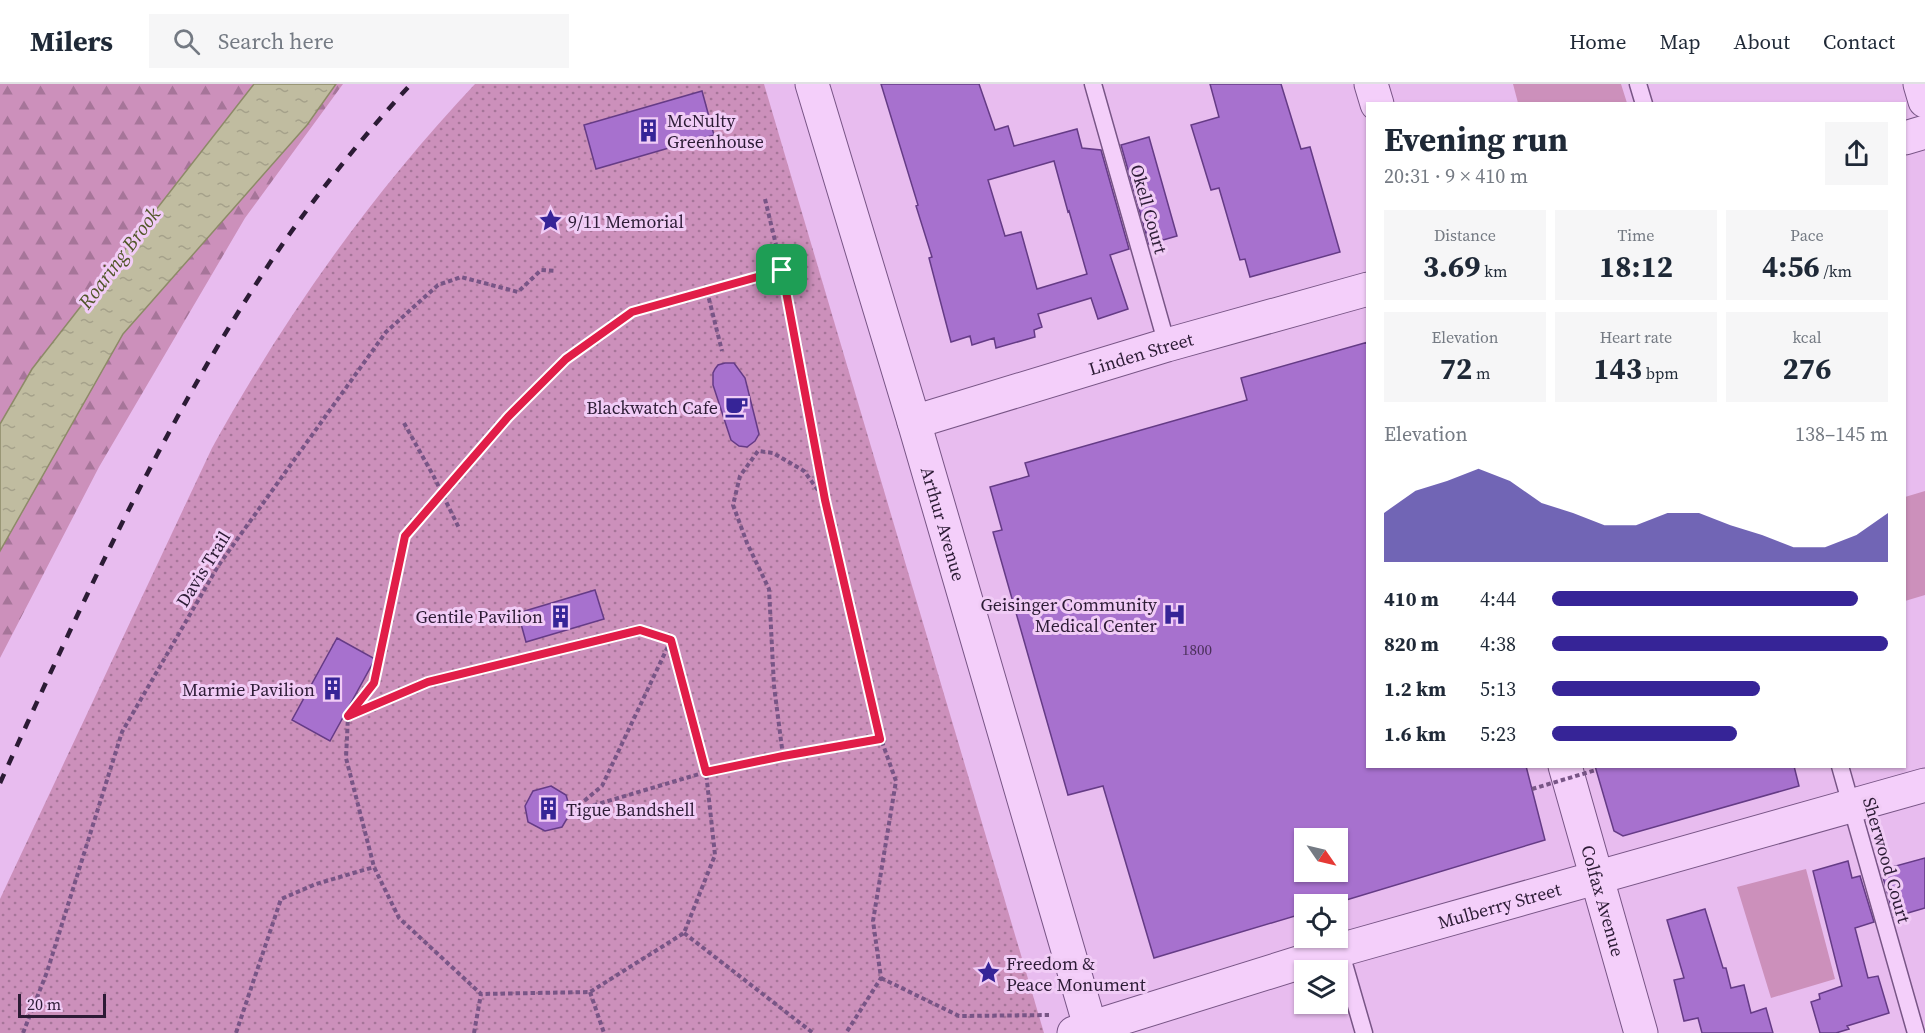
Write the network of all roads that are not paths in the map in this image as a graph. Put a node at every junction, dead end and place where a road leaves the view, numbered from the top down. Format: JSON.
{"nodes":[{"id":1,"x":812,"y":84,"type":"edge"},
{"id":2,"x":1093,"y":84,"type":"edge"},
{"id":3,"x":1371,"y":84,"type":"edge"},
{"id":4,"x":1638,"y":84,"type":"edge"},
{"id":5,"x":1920,"y":84,"type":"edge"},
{"id":6,"x":1925,"y":101,"type":"edge"},
{"id":7,"x":1376,"y":102,"type":"edge"},
{"id":8,"x":1643,"y":102,"type":"edge"},
{"id":9,"x":1925,"y":132,"type":"edge"},
{"id":10,"x":1906,"y":138,"type":"edge"},
{"id":11,"x":1366,"y":290,"type":"edge"},
{"id":12,"x":1167,"y":345,"type":"junction"},
{"id":13,"x":914,"y":422,"type":"junction"},
{"id":14,"x":1581,"y":768,"type":"edge"},
{"id":15,"x":1841,"y":768,"type":"edge"},
{"id":16,"x":1925,"y":785,"type":"edge"},
{"id":17,"x":1852,"y":806,"type":"junction"},
{"id":18,"x":1596,"y":876,"type":"junction"},
{"id":19,"x":1340,"y":950,"type":"junction"},
{"id":20,"x":1086,"y":1027,"type":"edge"},
{"id":21,"x":1364,"y":1033,"type":"edge"},
{"id":22,"x":1641,"y":1033,"type":"edge"},
{"id":23,"x":1916,"y":1033,"type":"edge"}],
"edges":[{"from":1,"to":13,"type":"street","name":"Arthur Avenue"},
{"from":2,"to":12,"type":"lane","name":"Okell Court"},
{"from":3,"to":7,"type":"street"},
{"from":4,"to":8,"type":"lane"},
{"from":5,"to":6,"type":"street"},
{"from":9,"to":10,"type":"street"},
{"from":11,"to":12,"type":"street","name":"Linden Street"},
{"from":12,"to":13,"type":"street","name":"Linden Street"},
{"from":13,"to":20,"type":"street","name":"Arthur Avenue"},
{"from":14,"to":18,"type":"street","name":"Colfax Avenue"},
{"from":15,"to":17,"type":"lane","name":"Sherwood Court"},
{"from":16,"to":17,"type":"street","name":"Mulberry Street"},
{"from":17,"to":18,"type":"street","name":"Mulberry Street"},
{"from":17,"to":23,"type":"lane","name":"Sherwood Court"},
{"from":18,"to":19,"type":"street","name":"Mulberry Street"},
{"from":18,"to":22,"type":"street","name":"Colfax Avenue"},
{"from":19,"to":20,"type":"street","name":"Mulberry Street"},
{"from":19,"to":21,"type":"lane"}]}
